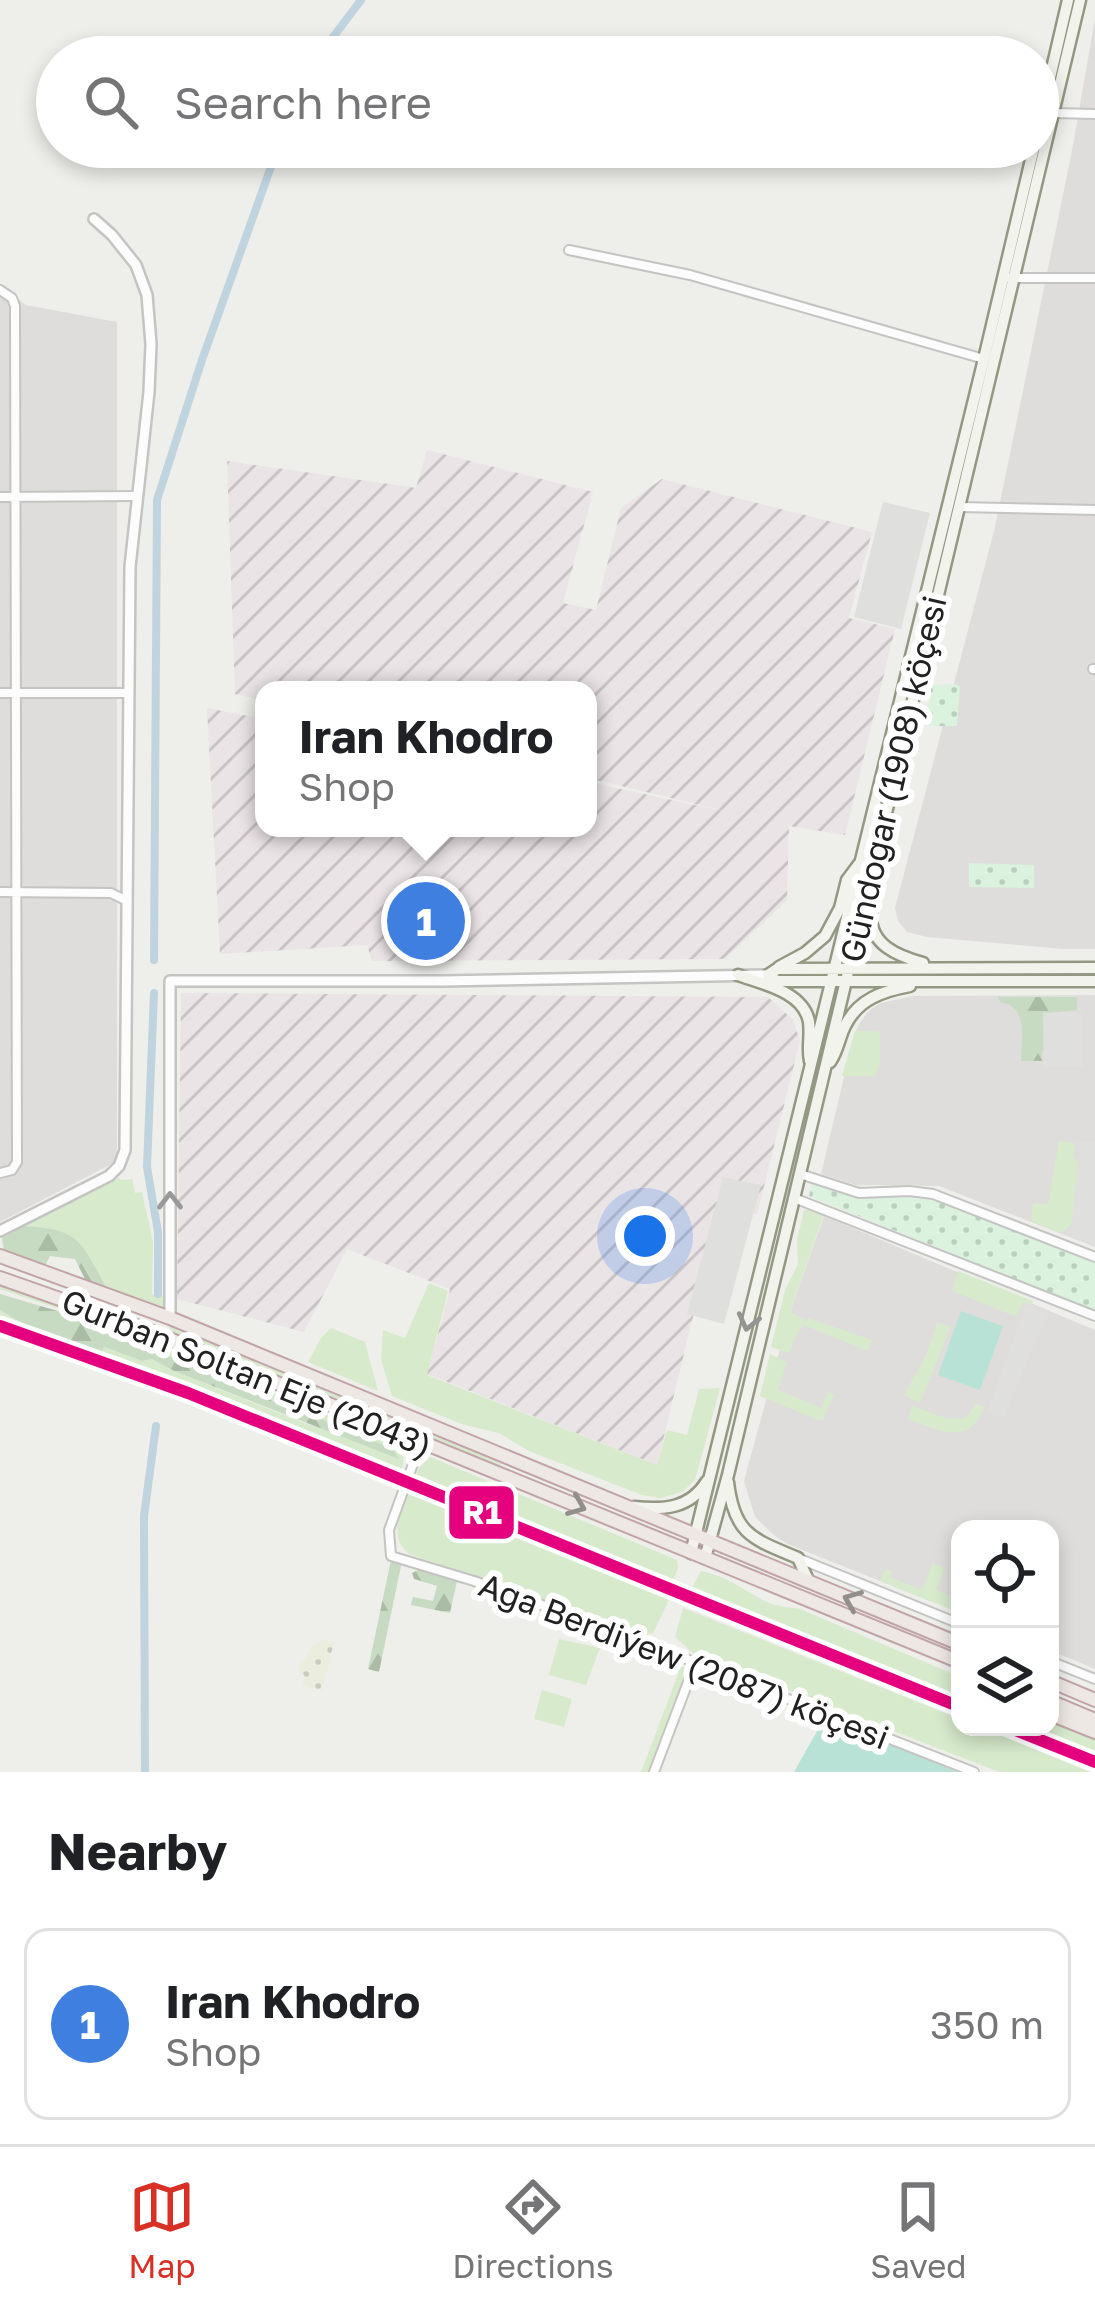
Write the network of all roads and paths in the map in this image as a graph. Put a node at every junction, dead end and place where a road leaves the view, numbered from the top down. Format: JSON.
{"nodes":[{"id":1,"x":1068,"y":0,"type":"edge"},
{"id":2,"x":1080,"y":0,"type":"edge"},
{"id":3,"x":1059,"y":39,"type":"edge"},
{"id":4,"x":1059,"y":88,"type":"edge"},
{"id":5,"x":1059,"y":113,"type":"edge"},
{"id":6,"x":1095,"y":114,"type":"edge"},
{"id":7,"x":1030,"y":168,"type":"edge"},
{"id":8,"x":1038,"y":168,"type":"edge"},
{"id":9,"x":94,"y":219,"type":"dead end"},
{"id":10,"x":569,"y":250,"type":"dead end"},
{"id":11,"x":1008,"y":277,"type":"junction"},
{"id":12,"x":1095,"y":278,"type":"edge"},
{"id":13,"x":0,"y":290,"type":"edge"},
{"id":14,"x":984,"y":359,"type":"junction"},
{"id":15,"x":0,"y":496,"type":"edge"},
{"id":16,"x":16,"y":496,"type":"junction"},
{"id":17,"x":137,"y":496,"type":"junction"},
{"id":18,"x":953,"y":506,"type":"junction"},
{"id":19,"x":1095,"y":510,"type":"edge"},
{"id":20,"x":0,"y":693,"type":"edge"},
{"id":21,"x":16,"y":693,"type":"junction"},
{"id":22,"x":128,"y":693,"type":"junction"},
{"id":23,"x":867,"y":862,"type":"junction"},
{"id":24,"x":19,"y":891,"type":"junction"},
{"id":25,"x":0,"y":892,"type":"edge"},
{"id":26,"x":127,"y":901,"type":"junction"},
{"id":27,"x":1095,"y":968,"type":"edge"},
{"id":28,"x":772,"y":972,"type":"junction"},
{"id":29,"x":937,"y":974,"type":"junction"},
{"id":30,"x":738,"y":975,"type":"junction"},
{"id":31,"x":840,"y":975,"type":"junction"},
{"id":32,"x":1095,"y":981,"type":"edge"},
{"id":33,"x":811,"y":1066,"type":"junction"},
{"id":34,"x":825,"y":1070,"type":"junction"},
{"id":35,"x":0,"y":1173,"type":"edge"},
{"id":36,"x":798,"y":1173,"type":"junction"},
{"id":37,"x":786,"y":1195,"type":"junction"},
{"id":38,"x":0,"y":1231,"type":"edge"},
{"id":39,"x":0,"y":1256,"type":"edge"},
{"id":40,"x":1095,"y":1257,"type":"edge"},
{"id":41,"x":0,"y":1278,"type":"edge"},
{"id":42,"x":1095,"y":1316,"type":"edge"},
{"id":43,"x":170,"y":1318,"type":"junction"},
{"id":44,"x":422,"y":1442,"type":"junction"},
{"id":45,"x":712,"y":1473,"type":"junction"},
{"id":46,"x":728,"y":1475,"type":"junction"},
{"id":47,"x":621,"y":1506,"type":"junction"},
{"id":48,"x":696,"y":1536,"type":"junction"},
{"id":49,"x":710,"y":1543,"type":"junction"},
{"id":50,"x":698,"y":1556,"type":"junction"},
{"id":51,"x":798,"y":1558,"type":"junction"},
{"id":52,"x":832,"y":1570,"type":"junction"},
{"id":53,"x":809,"y":1582,"type":"junction"},
{"id":54,"x":951,"y":1620,"type":"edge"},
{"id":55,"x":951,"y":1640,"type":"edge"},
{"id":56,"x":951,"y":1658,"type":"edge"},
{"id":57,"x":696,"y":1661,"type":"junction"},
{"id":58,"x":1059,"y":1664,"type":"edge"},
{"id":59,"x":1095,"y":1679,"type":"edge"},
{"id":60,"x":1059,"y":1686,"type":"edge"},
{"id":61,"x":1095,"y":1700,"type":"edge"},
{"id":62,"x":1059,"y":1705,"type":"edge"},
{"id":63,"x":1059,"y":1718,"type":"edge"},
{"id":64,"x":1095,"y":1720,"type":"edge"},
{"id":65,"x":1095,"y":1732,"type":"edge"},
{"id":66,"x":654,"y":1772,"type":"edge"},
{"id":67,"x":974,"y":1772,"type":"edge"}],
"edges":[{"from":1,"to":3,"type":"main road"},
{"from":2,"to":4,"type":"main road","name":"Gündogar (1908) köçesi"},
{"from":5,"to":6,"type":"street"},
{"from":7,"to":11,"type":"main road","name":"Gündogar (1908) köçesi"},
{"from":8,"to":11,"type":"main road","name":"Gündogar (1908) köçesi"},
{"from":9,"to":17,"type":"street"},
{"from":10,"to":14,"type":"street"},
{"from":11,"to":12,"type":"street"},
{"from":11,"to":14,"type":"main road","name":"Gündogar (1908) köçesi"},
{"from":11,"to":18,"type":"main road","name":"Gündogar (1908) köçesi"},
{"from":13,"to":16,"type":"street"},
{"from":14,"to":18,"type":"main road","name":"Gündogar (1908) köçesi"},
{"from":15,"to":16,"type":"street"},
{"from":16,"to":17,"type":"street"},
{"from":16,"to":21,"type":"street"},
{"from":17,"to":22,"type":"street"},
{"from":18,"to":19,"type":"street"},
{"from":18,"to":23,"type":"main road","name":"Gündogar (1908) köçesi"},
{"from":20,"to":21,"type":"street"},
{"from":21,"to":22,"type":"street"},
{"from":21,"to":24,"type":"street"},
{"from":22,"to":26,"type":"street"},
{"from":23,"to":28,"type":"main road"},
{"from":23,"to":29,"type":"main road"},
{"from":23,"to":31,"type":"main road","name":"Gündogar (1908) köçesi"},
{"from":24,"to":25,"type":"street"},
{"from":24,"to":26,"type":"street"},
{"from":24,"to":35,"type":"street"},
{"from":26,"to":38,"type":"street"},
{"from":27,"to":29,"type":"main road"},
{"from":28,"to":30,"type":"street"},
{"from":28,"to":31,"type":"main road"},
{"from":29,"to":31,"type":"main road"},
{"from":29,"to":32,"type":"main road"},
{"from":29,"to":34,"type":"main road"},
{"from":30,"to":33,"type":"main road"},
{"from":43,"to":30,"type":"street","one_way":true},
{"from":31,"to":33,"type":"main road","name":"Gündogar (1908) köçesi"},
{"from":31,"to":34,"type":"main road","name":"Gündogar (1908) köçesi"},
{"from":33,"to":37,"type":"main road","name":"Gündogar (1908) köçesi"},
{"from":34,"to":36,"type":"main road","name":"Gündogar (1908) köçesi"},
{"from":36,"to":37,"type":"main road","name":"Gündogar (1908) köçesi"},
{"from":36,"to":40,"type":"street"},
{"from":37,"to":42,"type":"street"},
{"from":37,"to":45,"type":"main road","name":"Gündogar (1908) köçesi","one_way":true},
{"from":37,"to":46,"type":"main road","name":"Gündogar (1908) köçesi"},
{"from":39,"to":43,"type":"highway","name":"Gurban Soltan Eje (2043)"},
{"from":41,"to":44,"type":"highway","name":"Gurban Soltan Eje (2043)"},
{"from":43,"to":47,"type":"highway","name":"Gurban Soltan Eje (2043)"},
{"from":44,"to":50,"type":"highway","name":"Gurban Soltan Eje (2043)","one_way":true},
{"from":44,"to":57,"type":"street","name":"Aga Berdiýew (2087) köçesi"},
{"from":45,"to":47,"type":"main road"},
{"from":45,"to":48,"type":"main road","name":"Gündogar (1908) köçesi"},
{"from":46,"to":49,"type":"main road","name":"Gündogar (1908) köçesi"},
{"from":46,"to":51,"type":"main road"},
{"from":47,"to":48,"type":"highway","name":"Gurban Soltan Eje (2043)"},
{"from":48,"to":49,"type":"highway","name":"Gurban Soltan Eje (2043)"},
{"from":48,"to":50,"type":"main road","name":"Gündogar (1908) köçesi"},
{"from":49,"to":50,"type":"main road","name":"Gündogar (1908) köçesi"},
{"from":49,"to":53,"type":"highway","name":"Gurban Soltan Eje (2043)"},
{"from":50,"to":56,"type":"highway","name":"Gurban Soltan Eje (2043)"},
{"from":51,"to":52,"type":"street"},
{"from":51,"to":53,"type":"main road"},
{"from":52,"to":53,"type":"street"},
{"from":52,"to":54,"type":"street"},
{"from":55,"to":53,"type":"highway","name":"Gurban Soltan Eje (2043)","one_way":true},
{"from":57,"to":66,"type":"street"},
{"from":57,"to":67,"type":"street","name":"Aga Berdiýew (2087) köçesi"},
{"from":58,"to":59,"type":"street"},
{"from":60,"to":61,"type":"highway"},
{"from":62,"to":64,"type":"highway"},
{"from":63,"to":65,"type":"highway"}]}
